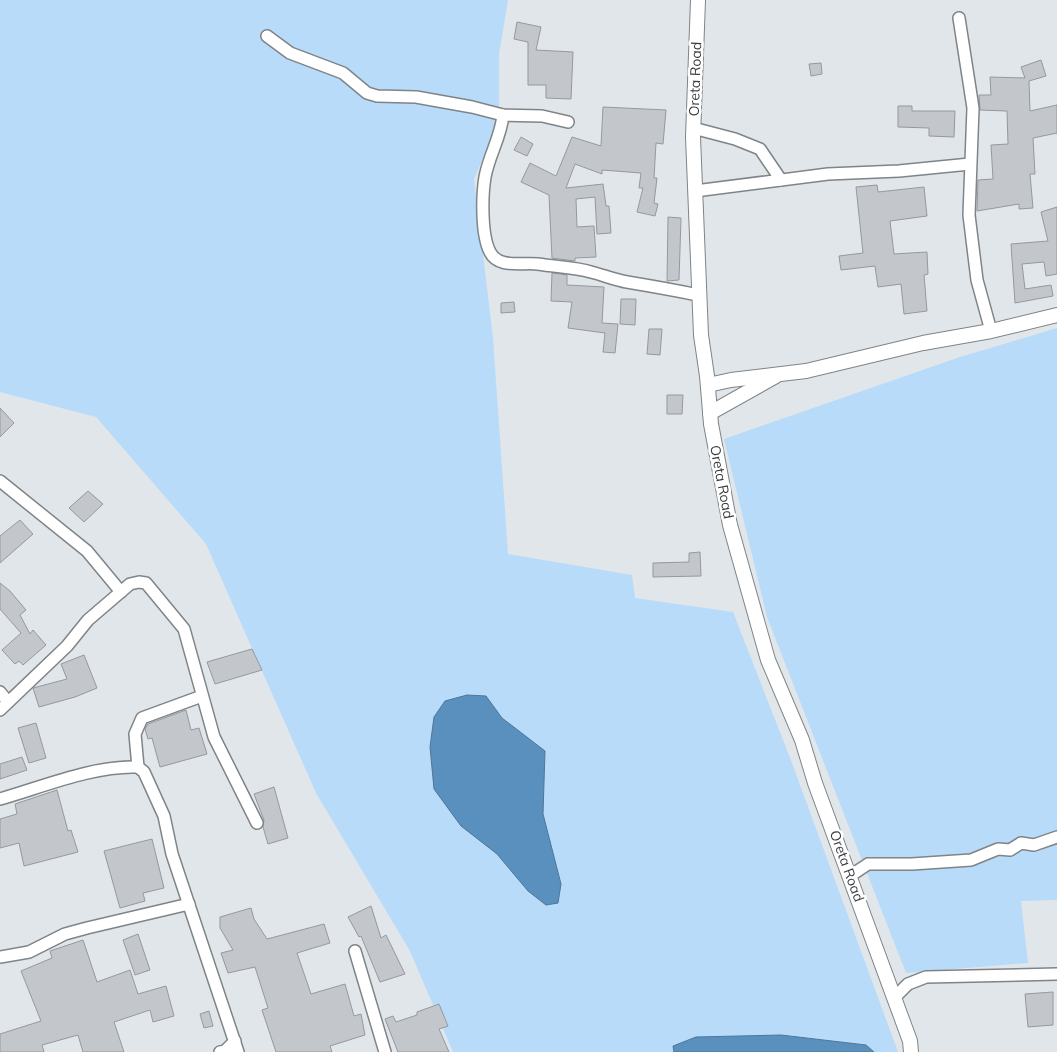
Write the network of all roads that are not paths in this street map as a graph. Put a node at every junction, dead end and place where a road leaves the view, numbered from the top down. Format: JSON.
{"nodes":[{"id":1,"x":698,"y":0,"type":"edge"},
{"id":2,"x":959,"y":18,"type":"dead end"},
{"id":3,"x":267,"y":36,"type":"dead end"},
{"id":4,"x":503,"y":115,"type":"junction"},
{"id":5,"x":568,"y":122,"type":"dead end"},
{"id":6,"x":693,"y":128,"type":"junction"},
{"id":7,"x":970,"y":164,"type":"junction"},
{"id":8,"x":781,"y":180,"type":"junction"},
{"id":9,"x":695,"y":191,"type":"junction"},
{"id":10,"x":698,"y":295,"type":"junction"},
{"id":11,"x":1057,"y":315,"type":"edge"},
{"id":12,"x":991,"y":331,"type":"junction"},
{"id":13,"x":777,"y":376,"type":"junction"},
{"id":14,"x":708,"y":385,"type":"junction"},
{"id":15,"x":710,"y":413,"type":"junction"},
{"id":16,"x":0,"y":481,"type":"edge"},
{"id":17,"x":121,"y":592,"type":"junction"},
{"id":18,"x":0,"y":692,"type":"edge"},
{"id":19,"x":202,"y":696,"type":"junction"},
{"id":20,"x":4,"y":706,"type":"edge"},
{"id":21,"x":138,"y":767,"type":"junction"},
{"id":22,"x":0,"y":799,"type":"edge"},
{"id":23,"x":256,"y":822,"type":"dead end"},
{"id":24,"x":1057,"y":837,"type":"edge"},
{"id":25,"x":850,"y":876,"type":"junction"},
{"id":26,"x":189,"y":904,"type":"junction"},
{"id":27,"x":355,"y":951,"type":"dead end"},
{"id":28,"x":0,"y":957,"type":"edge"},
{"id":29,"x":1057,"y":974,"type":"edge"},
{"id":30,"x":894,"y":998,"type":"junction"},
{"id":31,"x":236,"y":1047,"type":"edge"},
{"id":32,"x":224,"y":1052,"type":"edge"},
{"id":33,"x":385,"y":1052,"type":"edge"},
{"id":34,"x":911,"y":1052,"type":"edge"}],
"edges":[{"from":1,"to":6,"type":"street","name":"Oreta Road"},
{"from":2,"to":7,"type":"street"},
{"from":3,"to":4,"type":"street"},
{"from":4,"to":5,"type":"street"},
{"from":4,"to":10,"type":"street"},
{"from":6,"to":8,"type":"street"},
{"from":6,"to":9,"type":"street","name":"Oreta Road"},
{"from":7,"to":8,"type":"street"},
{"from":7,"to":12,"type":"street"},
{"from":8,"to":9,"type":"street"},
{"from":9,"to":10,"type":"street","name":"Oreta Road"},
{"from":10,"to":14,"type":"street","name":"Oreta Road"},
{"from":11,"to":12,"type":"street"},
{"from":12,"to":13,"type":"street"},
{"from":13,"to":14,"type":"street"},
{"from":13,"to":15,"type":"street"},
{"from":14,"to":15,"type":"street","name":"Oreta Road"},
{"from":15,"to":25,"type":"street","name":"Oreta Road"},
{"from":16,"to":17,"type":"street"},
{"from":17,"to":19,"type":"street"},
{"from":17,"to":20,"type":"street"},
{"from":18,"to":20,"type":"street"},
{"from":19,"to":21,"type":"street"},
{"from":19,"to":23,"type":"street"},
{"from":21,"to":22,"type":"street"},
{"from":21,"to":26,"type":"street"},
{"from":24,"to":25,"type":"street"},
{"from":25,"to":30,"type":"street","name":"Oreta Road"},
{"from":26,"to":28,"type":"street"},
{"from":26,"to":31,"type":"street"},
{"from":27,"to":33,"type":"street"},
{"from":29,"to":30,"type":"street"},
{"from":30,"to":34,"type":"street","name":"Oreta Road"},
{"from":31,"to":32,"type":"street"}]}
